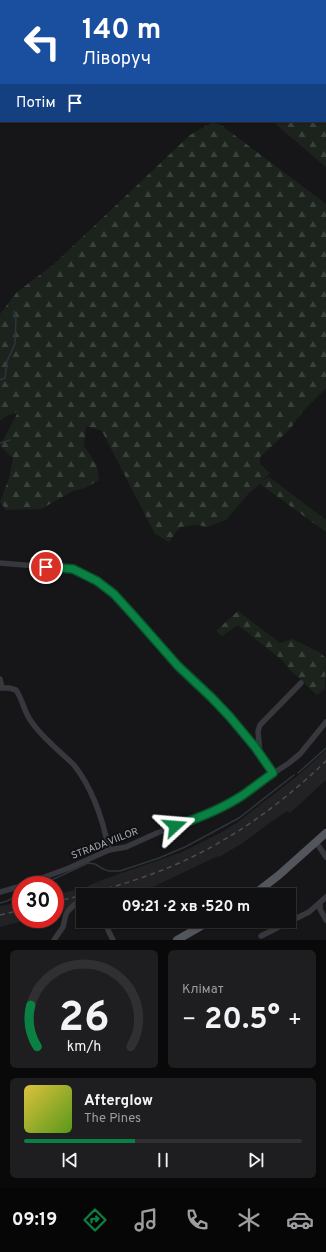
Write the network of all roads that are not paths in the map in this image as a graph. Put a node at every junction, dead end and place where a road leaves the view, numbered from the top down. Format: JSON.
{"nodes":[{"id":1,"x":0,"y":563,"type":"edge"},
{"id":2,"x":0,"y":679,"type":"edge"},
{"id":3,"x":300,"y":683,"type":"dead end"},
{"id":4,"x":1,"y":688,"type":"edge"},
{"id":5,"x":326,"y":722,"type":"edge"},
{"id":6,"x":260,"y":755,"type":"junction"},
{"id":7,"x":273,"y":773,"type":"junction"},
{"id":8,"x":326,"y":833,"type":"edge"},
{"id":9,"x":316,"y":842,"type":"junction"},
{"id":10,"x":109,"y":850,"type":"junction"},
{"id":11,"x":326,"y":857,"type":"edge"},
{"id":12,"x":47,"y":876,"type":"edge"},
{"id":13,"x":12,"y":888,"type":"edge"},
{"id":14,"x":263,"y":888,"type":"edge"},
{"id":15,"x":0,"y":892,"type":"edge"},
{"id":16,"x":326,"y":897,"type":"edge"},
{"id":17,"x":76,"y":904,"type":"edge"},
{"id":18,"x":320,"y":904,"type":"junction"},
{"id":19,"x":326,"y":920,"type":"edge"},
{"id":20,"x":108,"y":928,"type":"edge"},
{"id":21,"x":198,"y":928,"type":"edge"},
{"id":22,"x":261,"y":936,"type":"dead end"},
{"id":23,"x":54,"y":940,"type":"edge"},
{"id":24,"x":113,"y":940,"type":"edge"},
{"id":25,"x":177,"y":940,"type":"edge"}],
"edges":[{"from":1,"to":6,"type":"street"},
{"from":2,"to":4,"type":"street"},
{"from":3,"to":6,"type":"street"},
{"from":4,"to":10,"type":"street"},
{"from":5,"to":7,"type":"street","name":"STRADA VIILOR"},
{"from":6,"to":7,"type":"street"},
{"from":7,"to":10,"type":"street","name":"STRADA VIILOR"},
{"from":8,"to":9,"type":"main road"},
{"from":9,"to":11,"type":"street"},
{"from":9,"to":14,"type":"main road"},
{"from":10,"to":12,"type":"street","name":"STRADA VIILOR"},
{"from":13,"to":15,"type":"street","name":"STRADA VIILOR"},
{"from":16,"to":18,"type":"street"},
{"from":17,"to":23,"type":"street"},
{"from":18,"to":19,"type":"street"},
{"from":18,"to":22,"type":"street"},
{"from":20,"to":24,"type":"street"},
{"from":21,"to":25,"type":"main road"}]}
